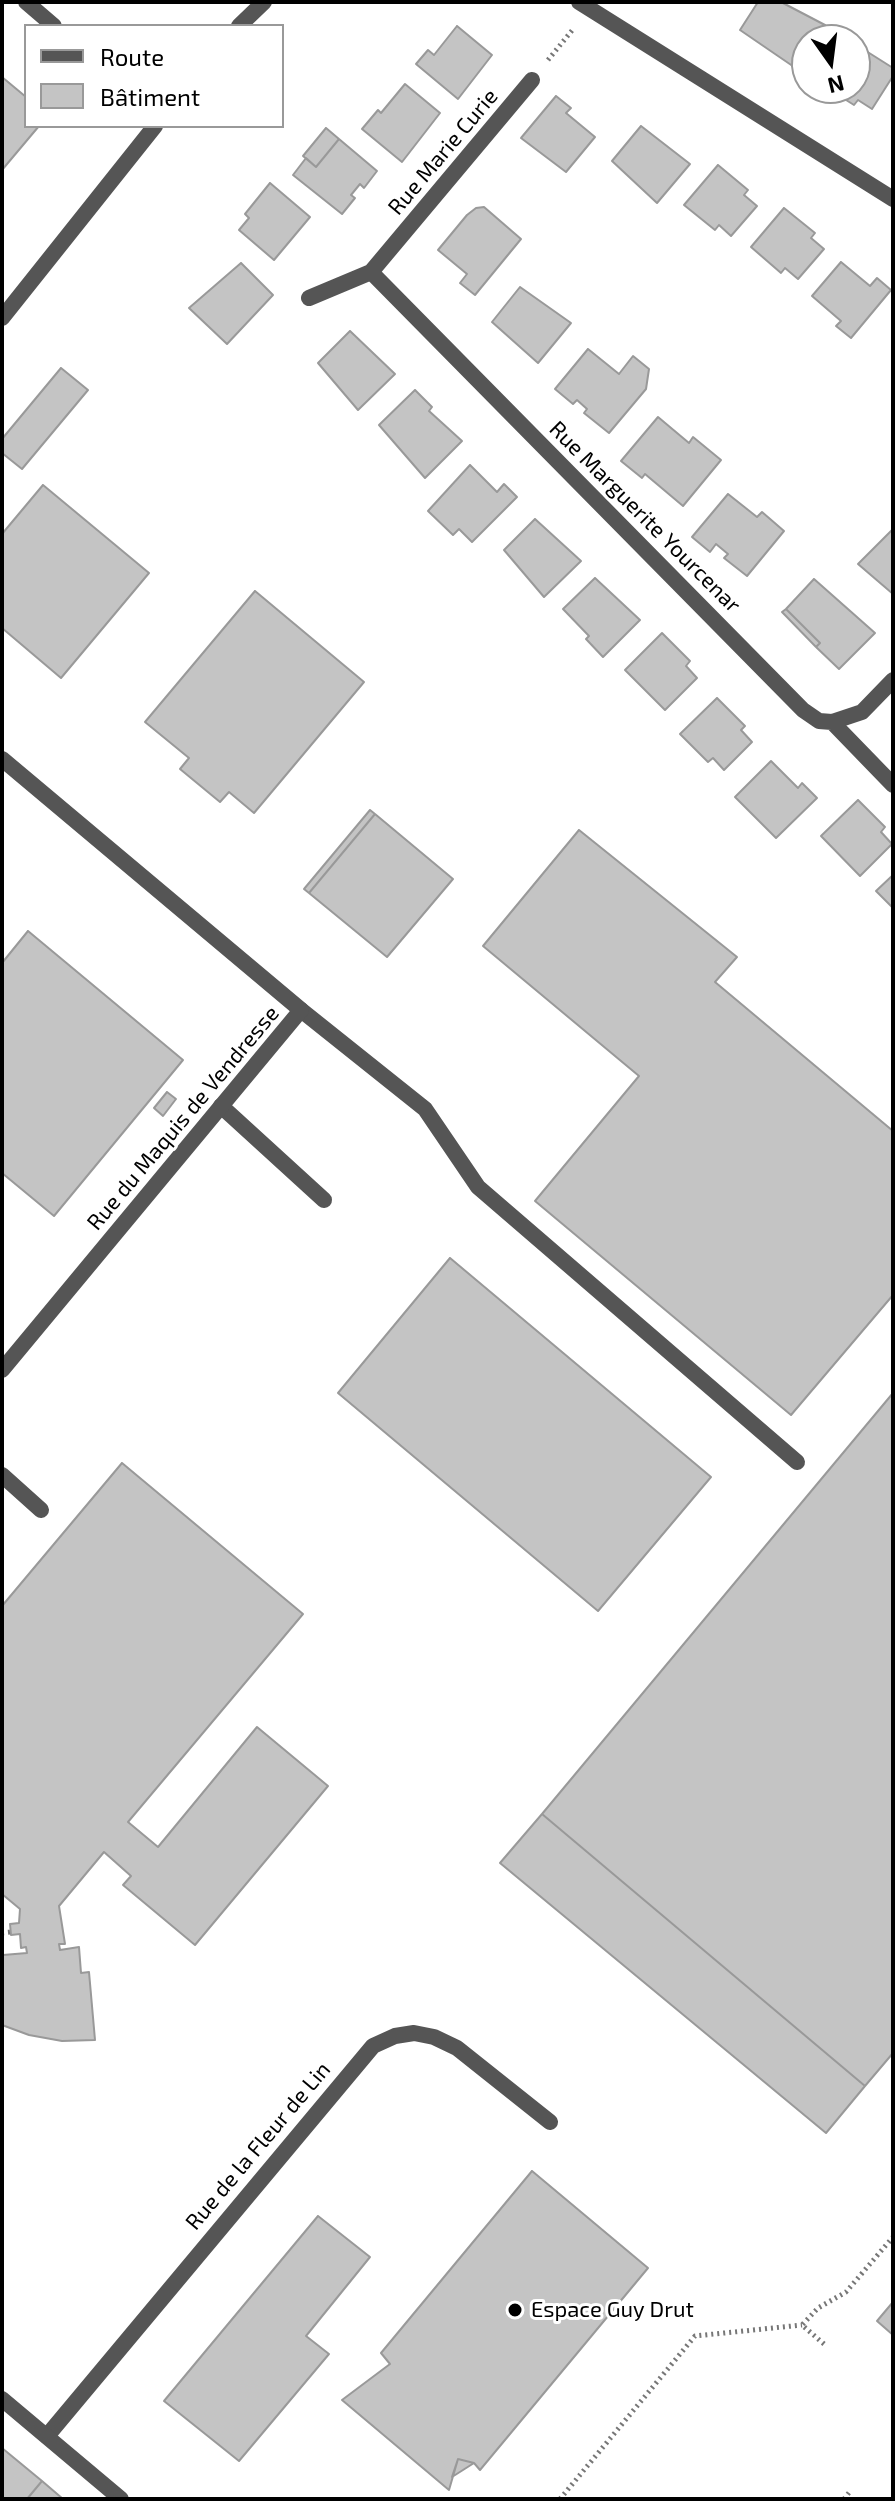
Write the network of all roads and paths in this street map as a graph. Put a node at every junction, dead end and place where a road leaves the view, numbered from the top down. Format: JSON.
{"nodes":[{"id":1,"x":26,"y":2,"type":"edge"},
{"id":2,"x":264,"y":2,"type":"edge"},
{"id":3,"x":584,"y":5,"type":"edge"},
{"id":4,"x":52,"y":24,"type":"edge"},
{"id":5,"x":241,"y":24,"type":"edge"},
{"id":6,"x":532,"y":80,"type":"joint"},
{"id":7,"x":153,"y":128,"type":"edge"},
{"id":8,"x":893,"y":199,"type":"edge"},
{"id":9,"x":371,"y":272,"type":"junction"},
{"id":10,"x":309,"y":298,"type":"dead end"},
{"id":11,"x":2,"y":318,"type":"edge"},
{"id":12,"x":893,"y":680,"type":"edge"},
{"id":13,"x":832,"y":722,"type":"junction"},
{"id":14,"x":2,"y":759,"type":"edge"},
{"id":15,"x":893,"y":785,"type":"edge"},
{"id":16,"x":301,"y":1010,"type":"junction"},
{"id":17,"x":221,"y":1106,"type":"junction"},
{"id":18,"x":324,"y":1200,"type":"dead end"},
{"id":19,"x":2,"y":1370,"type":"edge"},
{"id":20,"x":797,"y":1462,"type":"dead end"},
{"id":21,"x":2,"y":1475,"type":"edge"},
{"id":22,"x":41,"y":1510,"type":"dead end"},
{"id":23,"x":11,"y":1932,"type":"dead end"},
{"id":24,"x":2,"y":1933,"type":"edge"},
{"id":25,"x":550,"y":2122,"type":"dead end"},
{"id":26,"x":893,"y":2237,"type":"edge"},
{"id":27,"x":802,"y":2325,"type":"junction"},
{"id":28,"x":824,"y":2344,"type":"dead end"},
{"id":29,"x":2,"y":2399,"type":"edge"},
{"id":30,"x":47,"y":2436,"type":"junction"},
{"id":31,"x":851,"y":2490,"type":"dead end"},
{"id":32,"x":121,"y":2499,"type":"edge"},
{"id":33,"x":560,"y":2499,"type":"edge"},
{"id":34,"x":844,"y":2499,"type":"edge"}],
"edges":[{"from":1,"to":4,"type":"street"},
{"from":2,"to":5,"type":"street"},
{"from":3,"to":6,"type":"path"},
{"from":3,"to":8,"type":"street"},
{"from":6,"to":9,"type":"street","name":"Rue Marie Curie"},
{"from":7,"to":11,"type":"street"},
{"from":9,"to":10,"type":"street","name":"Rue Marie Curie"},
{"from":9,"to":13,"type":"street","name":"Rue Marguerite Yourcenar"},
{"from":12,"to":13,"type":"street"},
{"from":13,"to":15,"type":"street","name":"Rue Marguerite Yourcenar"},
{"from":14,"to":16,"type":"street","name":"Rue du Maquis de Vendresse"},
{"from":16,"to":17,"type":"street","name":"Rue du Maquis de Vendresse"},
{"from":16,"to":20,"type":"street"},
{"from":17,"to":18,"type":"street"},
{"from":17,"to":19,"type":"street","name":"Rue du Maquis de Vendresse"},
{"from":21,"to":22,"type":"street"},
{"from":23,"to":24,"type":"path"},
{"from":25,"to":30,"type":"street","name":"Rue de la Fleur de Lin"},
{"from":26,"to":27,"type":"path"},
{"from":27,"to":28,"type":"path"},
{"from":27,"to":33,"type":"path"},
{"from":29,"to":30,"type":"street"},
{"from":30,"to":32,"type":"street"},
{"from":31,"to":34,"type":"path"}]}
